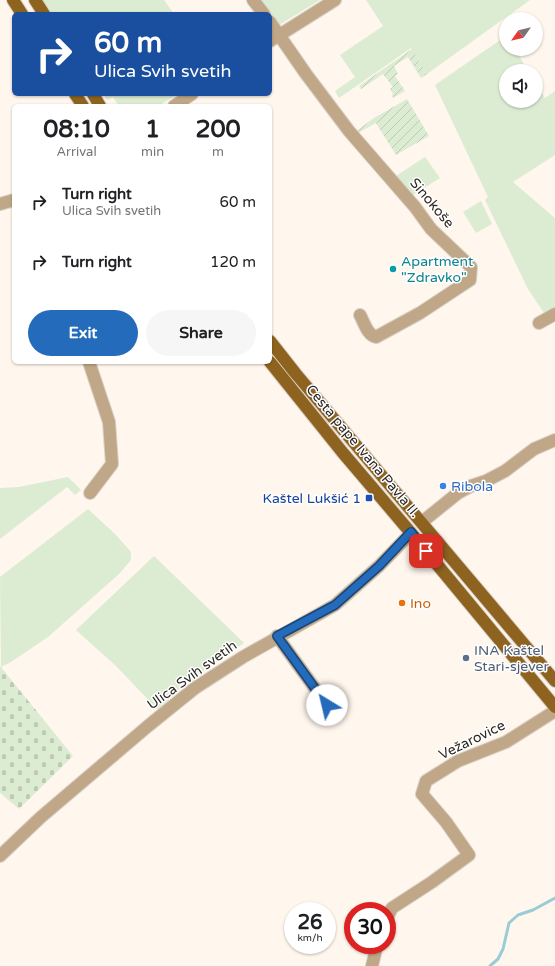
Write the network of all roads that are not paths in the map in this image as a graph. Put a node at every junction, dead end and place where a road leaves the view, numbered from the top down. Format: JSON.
{"nodes":[{"id":1,"x":13,"y":0,"type":"edge"},
{"id":2,"x":35,"y":0,"type":"edge"},
{"id":3,"x":254,"y":0,"type":"edge"},
{"id":4,"x":335,"y":0,"type":"edge"},
{"id":5,"x":21,"y":12,"type":"edge"},
{"id":6,"x":43,"y":12,"type":"edge"},
{"id":7,"x":263,"y":12,"type":"edge"},
{"id":8,"x":272,"y":28,"type":"edge"},
{"id":9,"x":275,"y":38,"type":"edge"},
{"id":10,"x":189,"y":96,"type":"edge"},
{"id":11,"x":177,"y":104,"type":"edge"},
{"id":12,"x":12,"y":201,"type":"edge"},
{"id":13,"x":0,"y":204,"type":"edge"},
{"id":14,"x":360,"y":314,"type":"dead end"},
{"id":15,"x":555,"y":314,"type":"edge"},
{"id":16,"x":539,"y":323,"type":"dead end"},
{"id":17,"x":272,"y":344,"type":"edge"},
{"id":18,"x":90,"y":364,"type":"edge"},
{"id":19,"x":272,"y":364,"type":"edge"},
{"id":20,"x":555,"y":440,"type":"edge"},
{"id":21,"x":90,"y":493,"type":"dead end"},
{"id":22,"x":422,"y":522,"type":"junction"},
{"id":23,"x":411,"y":532,"type":"junction"},
{"id":24,"x":277,"y":636,"type":"junction"},
{"id":25,"x":555,"y":681,"type":"edge"},
{"id":26,"x":327,"y":705,"type":"dead end"},
{"id":27,"x":555,"y":707,"type":"edge"},
{"id":28,"x":555,"y":711,"type":"edge"},
{"id":29,"x":0,"y":856,"type":"edge"},
{"id":30,"x":396,"y":905,"type":"edge"},
{"id":31,"x":375,"y":954,"type":"edge"},
{"id":32,"x":372,"y":966,"type":"edge"}],
"edges":[{"from":1,"to":5,"type":"main road"},
{"from":2,"to":6,"type":"main road"},
{"from":3,"to":7,"type":"street"},
{"from":4,"to":9,"type":"street"},
{"from":8,"to":9,"type":"street"},
{"from":9,"to":14,"type":"street","name":"Sinokoše"},
{"from":10,"to":11,"type":"street"},
{"from":12,"to":13,"type":"street"},
{"from":15,"to":16,"type":"street"},
{"from":17,"to":22,"type":"main road","name":"Cesta pape Ivana Pavla II."},
{"from":18,"to":21,"type":"street"},
{"from":19,"to":23,"type":"main road","name":"Cesta pape Ivana Pavla II."},
{"from":20,"to":22,"type":"street"},
{"from":22,"to":25,"type":"main road","name":"Cesta pape Ivana Pavla II."},
{"from":23,"to":24,"type":"street","name":"Ulica Svih svetih"},
{"from":23,"to":27,"type":"main road","name":"Cesta pape Ivana Pavla II."},
{"from":24,"to":26,"type":"street"},
{"from":24,"to":29,"type":"street","name":"Ulica Svih svetih"},
{"from":28,"to":30,"type":"street","name":"Vežarovice"},
{"from":31,"to":32,"type":"street"}]}
